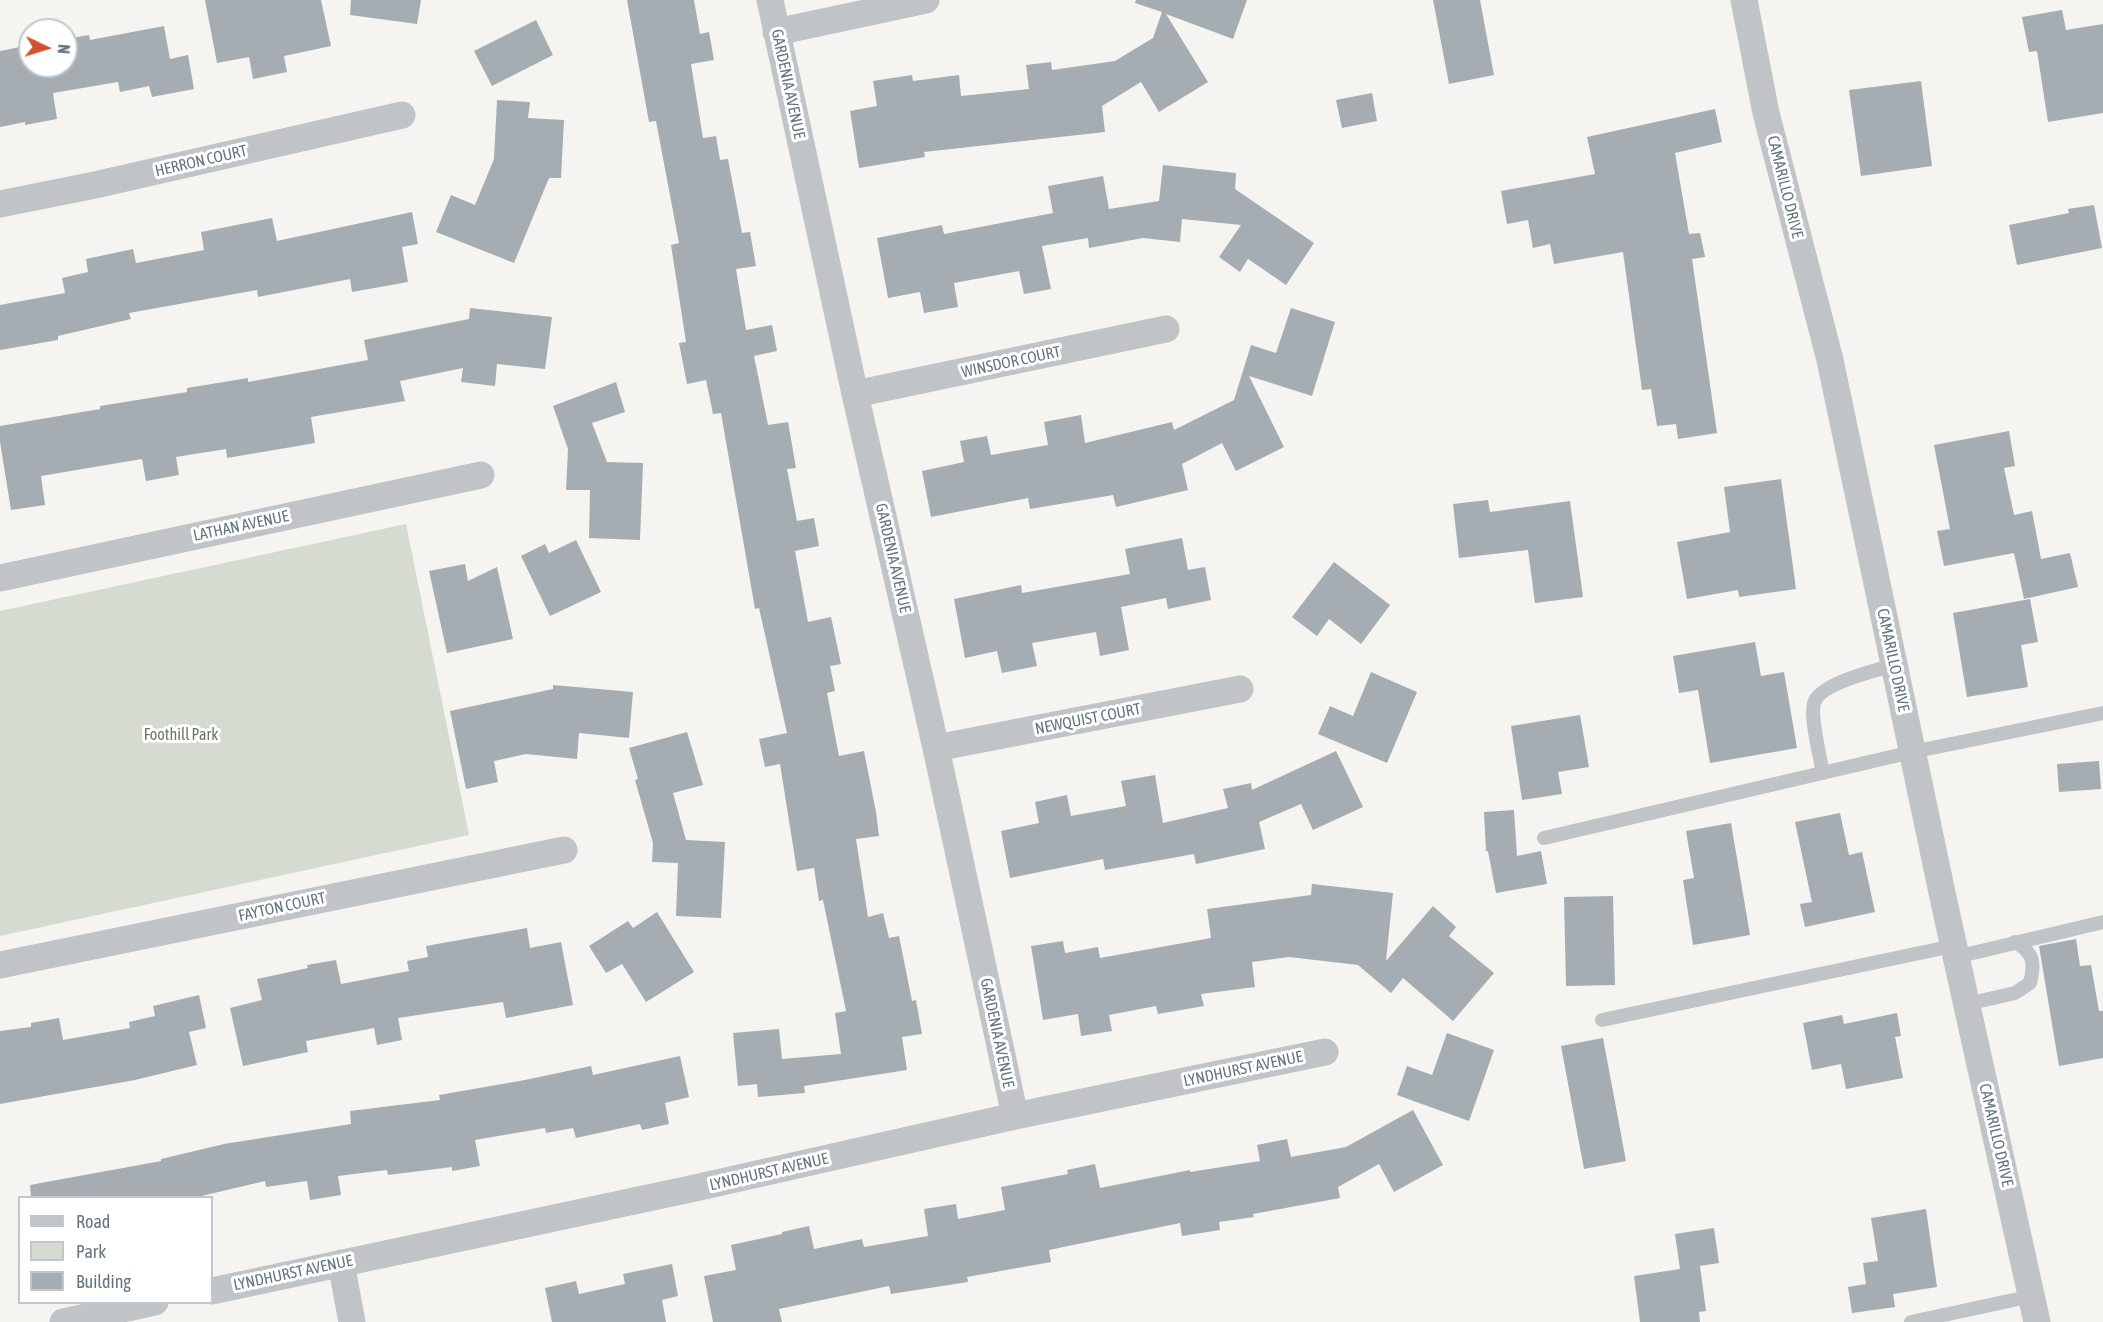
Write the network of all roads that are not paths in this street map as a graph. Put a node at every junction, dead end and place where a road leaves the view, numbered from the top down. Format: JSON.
{"nodes":[{"id":1,"x":770,"y":0,"type":"edge"},
{"id":2,"x":926,"y":0,"type":"edge"},
{"id":3,"x":1744,"y":0,"type":"edge"},
{"id":4,"x":776,"y":32,"type":"junction"},
{"id":5,"x":402,"y":114,"type":"dead end"},
{"id":6,"x":0,"y":204,"type":"edge"},
{"id":7,"x":1166,"y":329,"type":"dead end"},
{"id":8,"x":855,"y":394,"type":"junction"},
{"id":9,"x":481,"y":475,"type":"dead end"},
{"id":10,"x":0,"y":578,"type":"edge"},
{"id":11,"x":1894,"y":665,"type":"junction"},
{"id":12,"x":1240,"y":689,"type":"dead end"},
{"id":13,"x":2103,"y":714,"type":"edge"},
{"id":14,"x":936,"y":748,"type":"junction"},
{"id":15,"x":1912,"y":752,"type":"junction"},
{"id":16,"x":1823,"y":773,"type":"junction"},
{"id":17,"x":1544,"y":838,"type":"dead end"},
{"id":18,"x":564,"y":850,"type":"dead end"},
{"id":19,"x":2103,"y":922,"type":"edge"},
{"id":20,"x":2015,"y":942,"type":"junction"},
{"id":21,"x":1955,"y":951,"type":"junction"},
{"id":22,"x":0,"y":965,"type":"edge"},
{"id":23,"x":1966,"y":1004,"type":"junction"},
{"id":24,"x":1602,"y":1020,"type":"dead end"},
{"id":25,"x":1325,"y":1052,"type":"dead end"},
{"id":26,"x":1015,"y":1116,"type":"junction"},
{"id":27,"x":341,"y":1263,"type":"junction"},
{"id":28,"x":213,"y":1291,"type":"edge"},
{"id":29,"x":146,"y":1304,"type":"edge"},
{"id":30,"x":2035,"y":1309,"type":"edge"},
{"id":31,"x":63,"y":1322,"type":"edge"},
{"id":32,"x":352,"y":1322,"type":"edge"},
{"id":33,"x":1911,"y":1322,"type":"edge"}],
"edges":[{"from":1,"to":4,"type":"street","name":"GARDENIA AVENUE"},
{"from":2,"to":4,"type":"street"},
{"from":3,"to":11,"type":"street","name":"CAMARILLO DRIVE"},
{"from":4,"to":8,"type":"street","name":"GARDENIA AVENUE"},
{"from":5,"to":6,"type":"street","name":"HERRON COURT"},
{"from":7,"to":8,"type":"street","name":"WINSDOR COURT"},
{"from":8,"to":14,"type":"street","name":"GARDENIA AVENUE"},
{"from":9,"to":10,"type":"street","name":"LATHAN AVENUE"},
{"from":11,"to":15,"type":"street","name":"CAMARILLO DRIVE"},
{"from":11,"to":16,"type":"lane"},
{"from":12,"to":14,"type":"street","name":"NEWQUIST COURT"},
{"from":13,"to":15,"type":"lane"},
{"from":14,"to":26,"type":"street","name":"GARDENIA AVENUE"},
{"from":15,"to":16,"type":"lane"},
{"from":15,"to":21,"type":"street","name":"CAMARILLO DRIVE"},
{"from":16,"to":17,"type":"lane"},
{"from":18,"to":22,"type":"street","name":"FAYTON COURT"},
{"from":19,"to":20,"type":"lane"},
{"from":20,"to":21,"type":"lane"},
{"from":20,"to":23,"type":"lane"},
{"from":21,"to":23,"type":"street","name":"CAMARILLO DRIVE"},
{"from":21,"to":24,"type":"lane"},
{"from":23,"to":30,"type":"street","name":"CAMARILLO DRIVE"},
{"from":25,"to":26,"type":"street","name":"LYNDHURST AVENUE"},
{"from":26,"to":27,"type":"street","name":"LYNDHURST AVENUE"},
{"from":27,"to":28,"type":"street","name":"LYNDHURST AVENUE"},
{"from":27,"to":32,"type":"street"},
{"from":29,"to":31,"type":"street"},
{"from":30,"to":33,"type":"lane"}]}
